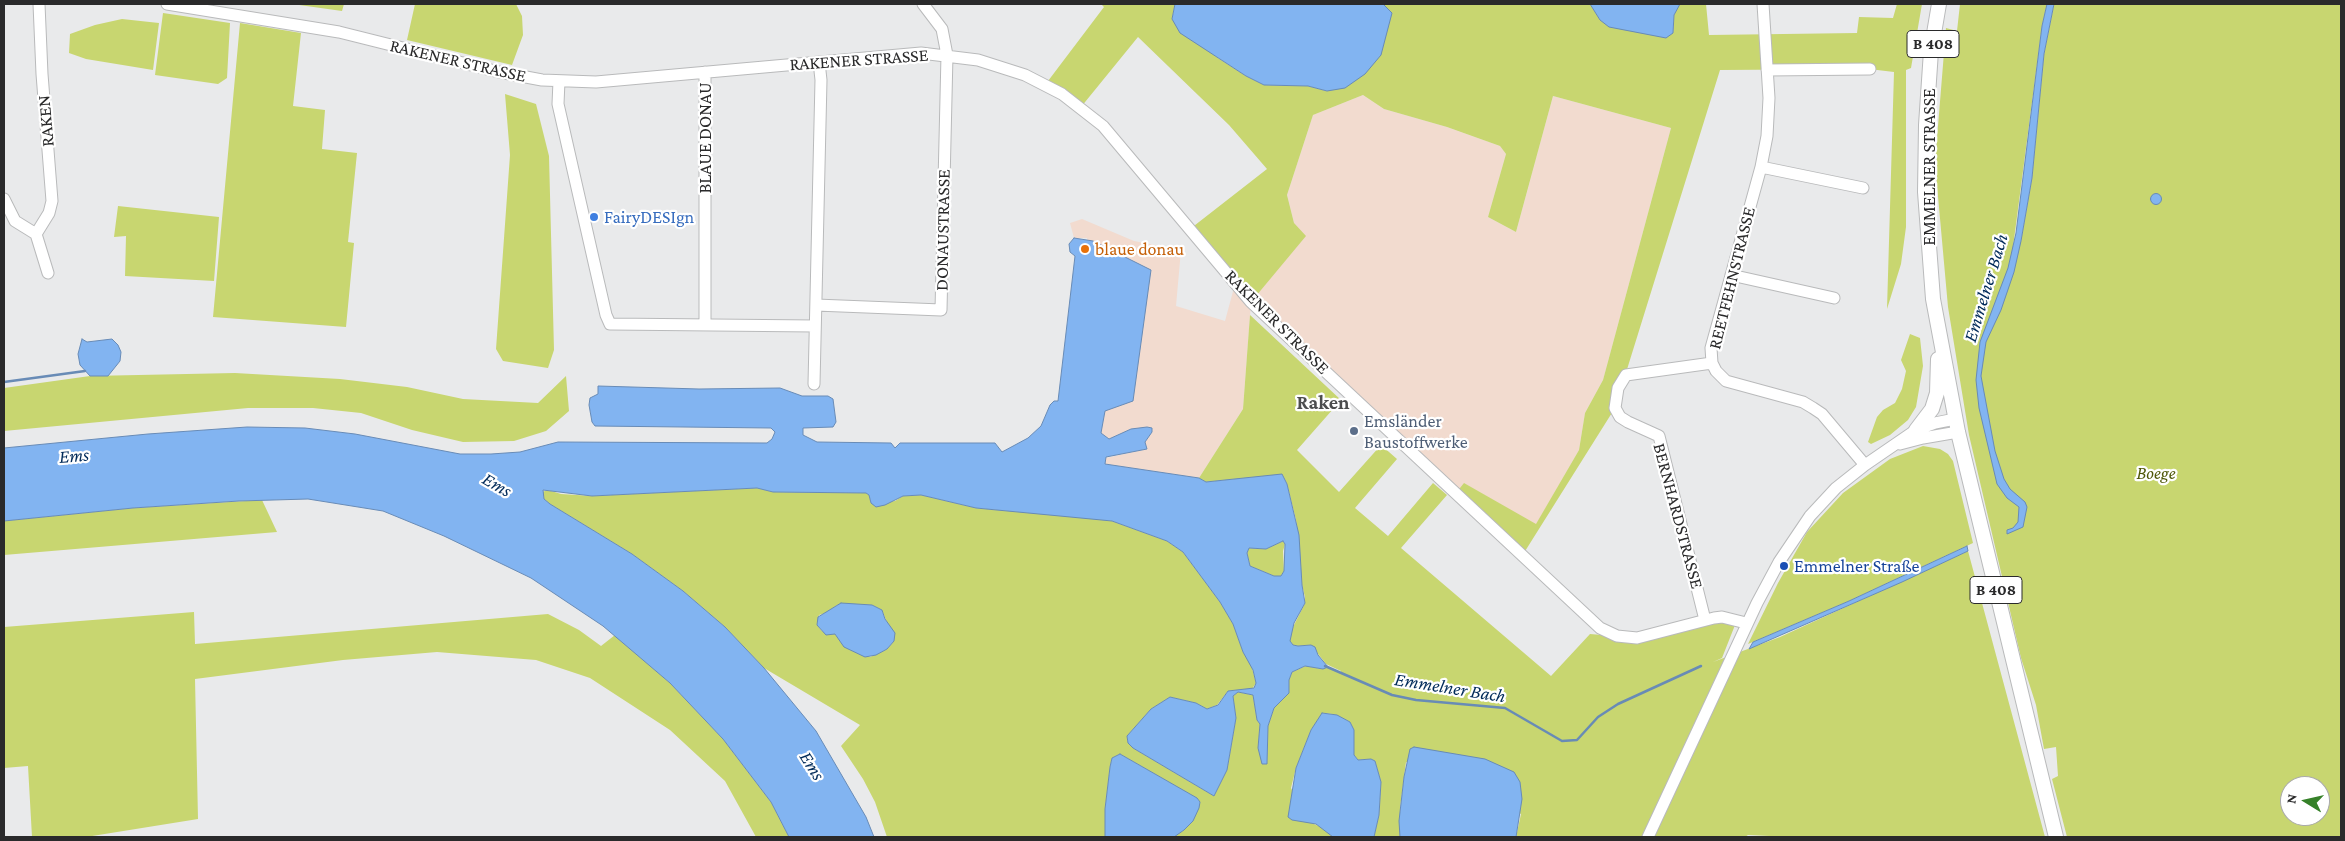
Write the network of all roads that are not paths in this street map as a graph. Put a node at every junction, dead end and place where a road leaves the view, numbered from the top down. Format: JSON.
{"nodes":[{"id":1,"x":39,"y":4,"type":"edge"},
{"id":2,"x":167,"y":4,"type":"edge"},
{"id":3,"x":923,"y":4,"type":"edge"},
{"id":4,"x":1763,"y":4,"type":"edge"},
{"id":5,"x":1939,"y":4,"type":"edge"},
{"id":6,"x":947,"y":55,"type":"junction"},
{"id":7,"x":819,"y":62,"type":"junction"},
{"id":8,"x":1870,"y":69,"type":"dead end"},
{"id":9,"x":1767,"y":70,"type":"junction"},
{"id":10,"x":705,"y":72,"type":"junction"},
{"id":11,"x":559,"y":81,"type":"junction"},
{"id":12,"x":1761,"y":167,"type":"junction"},
{"id":13,"x":1863,"y":188,"type":"dead end"},
{"id":14,"x":4,"y":200,"type":"edge"},
{"id":15,"x":36,"y":234,"type":"junction"},
{"id":16,"x":48,"y":273,"type":"dead end"},
{"id":17,"x":1731,"y":275,"type":"junction"},
{"id":18,"x":1834,"y":298,"type":"dead end"},
{"id":19,"x":816,"y":305,"type":"junction"},
{"id":20,"x":1936,"y":313,"type":"junction"},
{"id":21,"x":705,"y":324,"type":"junction"},
{"id":22,"x":815,"y":326,"type":"junction"},
{"id":23,"x":1712,"y":362,"type":"junction"},
{"id":24,"x":814,"y":384,"type":"dead end"},
{"id":25,"x":1956,"y":426,"type":"junction"},
{"id":26,"x":1916,"y":430,"type":"junction"},
{"id":27,"x":1891,"y":447,"type":"junction"},
{"id":28,"x":1864,"y":465,"type":"junction"},
{"id":29,"x":1705,"y":620,"type":"junction"},
{"id":30,"x":1746,"y":623,"type":"junction"},
{"id":31,"x":1648,"y":837,"type":"edge"},
{"id":32,"x":2056,"y":837,"type":"edge"}],
"edges":[{"from":1,"to":15,"type":"street","name":"RAKEN"},
{"from":2,"to":11,"type":"street","name":"RAKENER STRASSE"},
{"from":3,"to":6,"type":"street"},
{"from":4,"to":9,"type":"street","name":"REETFEHNSTRASSE"},
{"from":5,"to":20,"type":"main road","name":"EMMELNER STRASSE","number":"B 408"},
{"from":6,"to":7,"type":"street","name":"RAKENER STRASSE"},
{"from":6,"to":19,"type":"street","name":"DONAUSTRASSE"},
{"from":6,"to":29,"type":"street","name":"RAKENER STRASSE"},
{"from":7,"to":10,"type":"street","name":"RAKENER STRASSE"},
{"from":7,"to":19,"type":"street"},
{"from":8,"to":9,"type":"street"},
{"from":9,"to":12,"type":"street","name":"REETFEHNSTRASSE"},
{"from":10,"to":11,"type":"street","name":"RAKENER STRASSE"},
{"from":10,"to":21,"type":"street","name":"BLAUE DONAU"},
{"from":11,"to":21,"type":"street"},
{"from":12,"to":13,"type":"street"},
{"from":12,"to":17,"type":"street","name":"REETFEHNSTRASSE"},
{"from":14,"to":15,"type":"street"},
{"from":15,"to":16,"type":"street"},
{"from":17,"to":18,"type":"street"},
{"from":17,"to":23,"type":"street","name":"REETFEHNSTRASSE"},
{"from":19,"to":22,"type":"street"},
{"from":20,"to":25,"type":"main road","name":"EMMELNER STRASSE","number":"B 408"},
{"from":20,"to":26,"type":"main road"},
{"from":21,"to":22,"type":"street"},
{"from":22,"to":24,"type":"street"},
{"from":23,"to":28,"type":"street","name":"REETFEHNSTRASSE"},
{"from":23,"to":29,"type":"street","name":"BERNHARDSTRASSE"},
{"from":25,"to":26,"type":"street"},
{"from":25,"to":27,"type":"street"},
{"from":25,"to":32,"type":"main road","number":"B 408"},
{"from":26,"to":27,"type":"street"},
{"from":27,"to":28,"type":"street"},
{"from":28,"to":30,"type":"street"},
{"from":29,"to":30,"type":"street","name":"RAKENER STRASSE"},
{"from":30,"to":31,"type":"street"}]}
